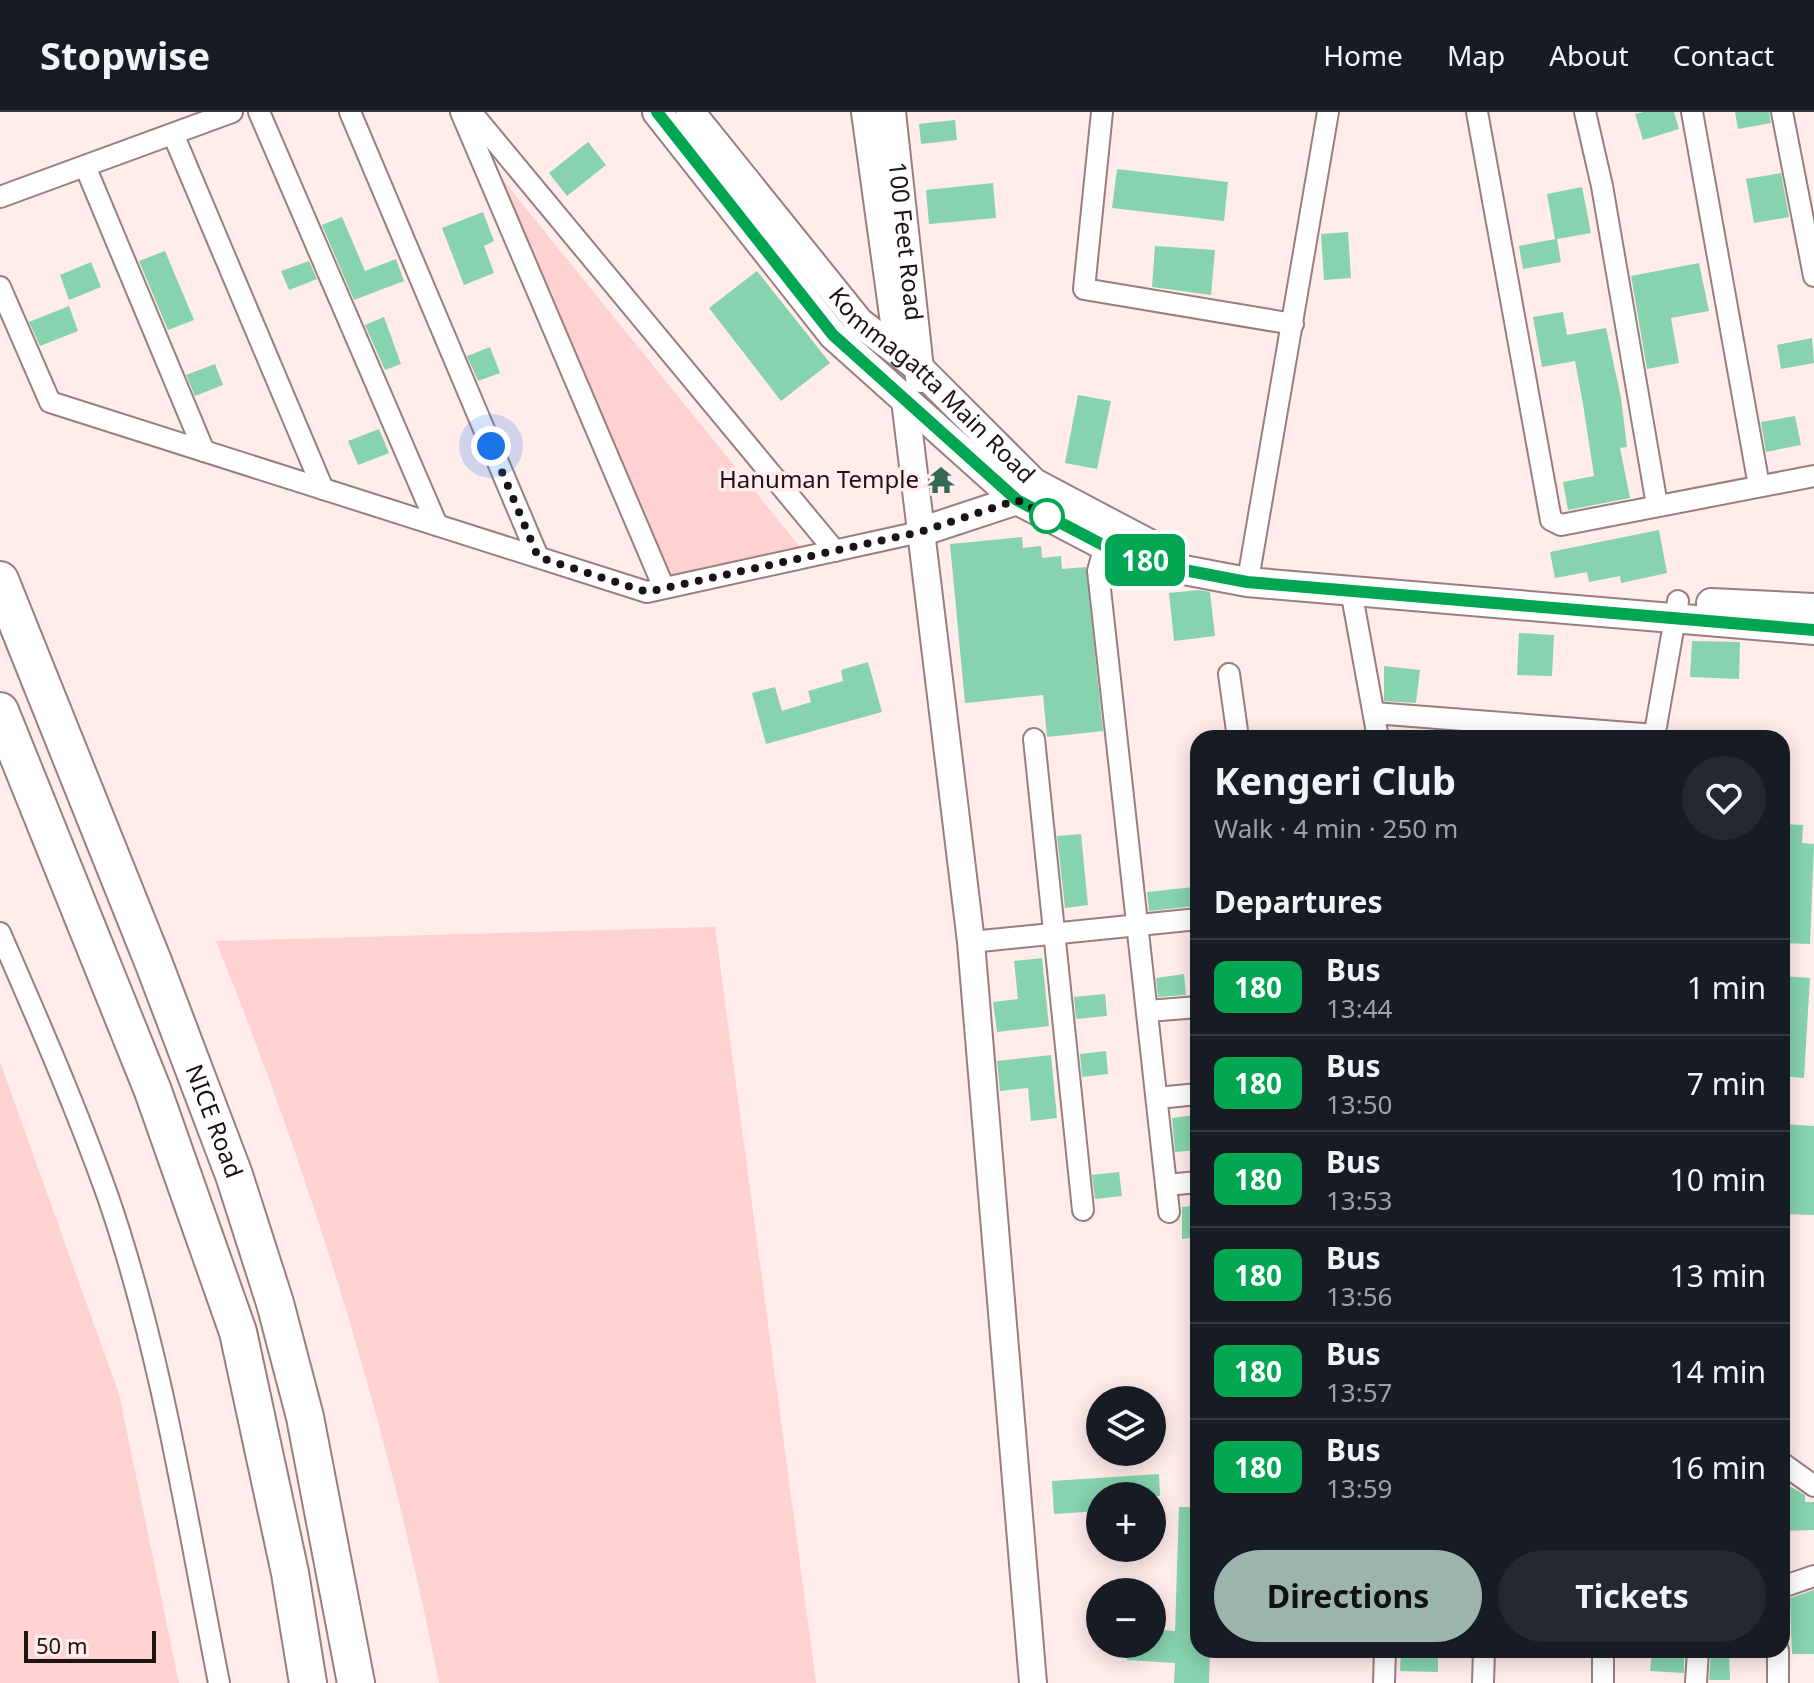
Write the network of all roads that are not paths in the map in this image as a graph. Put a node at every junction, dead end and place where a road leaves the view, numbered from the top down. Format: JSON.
{"nodes":[{"id":1,"x":232,"y":112,"type":"edge"},
{"id":2,"x":259,"y":112,"type":"edge"},
{"id":3,"x":350,"y":112,"type":"edge"},
{"id":4,"x":461,"y":112,"type":"edge"},
{"id":5,"x":471,"y":112,"type":"edge"},
{"id":6,"x":657,"y":112,"type":"edge"},
{"id":7,"x":690,"y":112,"type":"edge"},
{"id":8,"x":866,"y":112,"type":"edge"},
{"id":9,"x":891,"y":112,"type":"edge"},
{"id":10,"x":1102,"y":112,"type":"edge"},
{"id":11,"x":1328,"y":112,"type":"edge"},
{"id":12,"x":1477,"y":112,"type":"edge"},
{"id":13,"x":1585,"y":112,"type":"edge"},
{"id":14,"x":1692,"y":112,"type":"edge"},
{"id":15,"x":1782,"y":112,"type":"edge"},
{"id":16,"x":173,"y":134,"type":"junction"},
{"id":17,"x":85,"y":166,"type":"junction"},
{"id":18,"x":0,"y":197,"type":"edge"},
{"id":19,"x":1814,"y":276,"type":"edge"},
{"id":20,"x":0,"y":287,"type":"edge"},
{"id":21,"x":1293,"y":324,"type":"junction"},
{"id":22,"x":909,"y":360,"type":"junction"},
{"id":23,"x":915,"y":409,"type":"junction"},
{"id":24,"x":204,"y":451,"type":"junction"},
{"id":25,"x":1814,"y":476,"type":"edge"},
{"id":26,"x":1759,"y":486,"type":"junction"},
{"id":27,"x":323,"y":489,"type":"junction"},
{"id":28,"x":1026,"y":491,"type":"junction"},
{"id":29,"x":1657,"y":505,"type":"junction"},
{"id":30,"x":437,"y":525,"type":"junction"},
{"id":31,"x":920,"y":532,"type":"junction"},
{"id":32,"x":1105,"y":546,"type":"junction"},
{"id":33,"x":835,"y":551,"type":"junction"},
{"id":34,"x":538,"y":557,"type":"junction"},
{"id":35,"x":1250,"y":568,"type":"junction"},
{"id":36,"x":0,"y":580,"type":"edge"},
{"id":37,"x":664,"y":588,"type":"junction"},
{"id":38,"x":1351,"y":590,"type":"junction"},
{"id":39,"x":1814,"y":608,"type":"edge"},
{"id":40,"x":1676,"y":609,"type":"junction"},
{"id":41,"x":1814,"y":630,"type":"edge"},
{"id":42,"x":1229,"y":674,"type":"dead end"},
{"id":43,"x":0,"y":711,"type":"edge"},
{"id":44,"x":1374,"y":713,"type":"junction"},
{"id":45,"x":1237,"y":730,"type":"edge"},
{"id":46,"x":1377,"y":730,"type":"edge"},
{"id":47,"x":1572,"y":730,"type":"edge"},
{"id":48,"x":1655,"y":730,"type":"edge"},
{"id":49,"x":1034,"y":739,"type":"dead end"},
{"id":50,"x":1190,"y":920,"type":"edge"},
{"id":51,"x":1138,"y":926,"type":"junction"},
{"id":52,"x":0,"y":933,"type":"edge"},
{"id":53,"x":1053,"y":934,"type":"junction"},
{"id":54,"x":971,"y":942,"type":"junction"},
{"id":55,"x":1190,"y":1008,"type":"edge"},
{"id":56,"x":1148,"y":1011,"type":"junction"},
{"id":57,"x":1190,"y":1095,"type":"edge"},
{"id":58,"x":1157,"y":1098,"type":"junction"},
{"id":59,"x":1190,"y":1183,"type":"edge"},
{"id":60,"x":1166,"y":1185,"type":"junction"},
{"id":61,"x":1083,"y":1210,"type":"dead end"},
{"id":62,"x":1169,"y":1212,"type":"dead end"},
{"id":63,"x":1790,"y":1469,"type":"edge"},
{"id":64,"x":1814,"y":1486,"type":"edge"},
{"id":65,"x":1814,"y":1576,"type":"edge"},
{"id":66,"x":1790,"y":1584,"type":"edge"},
{"id":67,"x":1385,"y":1658,"type":"edge"},
{"id":68,"x":1484,"y":1658,"type":"edge"},
{"id":69,"x":1603,"y":1658,"type":"edge"},
{"id":70,"x":1698,"y":1658,"type":"edge"},
{"id":71,"x":1778,"y":1658,"type":"edge"},
{"id":72,"x":219,"y":1683,"type":"edge"},
{"id":73,"x":308,"y":1683,"type":"edge"},
{"id":74,"x":356,"y":1683,"type":"edge"},
{"id":75,"x":1033,"y":1683,"type":"edge"},
{"id":76,"x":1384,"y":1683,"type":"edge"},
{"id":77,"x":1483,"y":1683,"type":"edge"},
{"id":78,"x":1603,"y":1683,"type":"edge"},
{"id":79,"x":1696,"y":1683,"type":"edge"},
{"id":80,"x":1778,"y":1683,"type":"edge"}],
"edges":[{"from":1,"to":16,"type":"street"},
{"from":2,"to":30,"type":"street"},
{"from":3,"to":34,"type":"street"},
{"from":4,"to":37,"type":"street"},
{"from":5,"to":33,"type":"street"},
{"from":6,"to":23,"type":"main road","name":"Kommagatta Main Road"},
{"from":7,"to":22,"type":"main road","name":"Kommagatta Main Road"},
{"from":8,"to":22,"type":"main road","name":"100 Feet Road"},
{"from":9,"to":22,"type":"main road","name":"100 Feet Road"},
{"from":10,"to":21,"type":"street"},
{"from":11,"to":21,"type":"street"},
{"from":12,"to":29,"type":"street"},
{"from":13,"to":29,"type":"street"},
{"from":14,"to":26,"type":"street"},
{"from":15,"to":19,"type":"street"},
{"from":16,"to":17,"type":"street"},
{"from":16,"to":27,"type":"street"},
{"from":17,"to":18,"type":"street"},
{"from":17,"to":24,"type":"street"},
{"from":20,"to":24,"type":"street"},
{"from":21,"to":35,"type":"street"},
{"from":22,"to":23,"type":"main road","name":"100 Feet Road"},
{"from":22,"to":28,"type":"main road","name":"Kommagatta Main Road"},
{"from":23,"to":28,"type":"main road","name":"Kommagatta Main Road"},
{"from":23,"to":31,"type":"street"},
{"from":24,"to":27,"type":"street"},
{"from":25,"to":26,"type":"street"},
{"from":26,"to":29,"type":"street"},
{"from":27,"to":30,"type":"street"},
{"from":28,"to":31,"type":"main road"},
{"from":28,"to":32,"type":"main road","name":"Kommagatta Main Road"},
{"from":28,"to":35,"type":"main road","name":"Kommagatta Main Road"},
{"from":30,"to":34,"type":"street"},
{"from":31,"to":33,"type":"street"},
{"from":31,"to":54,"type":"street"},
{"from":32,"to":38,"type":"main road","name":"Kommagatta Main Road"},
{"from":32,"to":51,"type":"street"},
{"from":33,"to":37,"type":"street"},
{"from":34,"to":37,"type":"street"},
{"from":35,"to":40,"type":"main road","name":"Kommagatta Main Road"},
{"from":36,"to":74,"type":"highway","name":"NICE Road"},
{"from":38,"to":40,"type":"main road","name":"Kommagatta Main Road"},
{"from":38,"to":44,"type":"street"},
{"from":39,"to":40,"type":"main road","name":"Kommagatta Main Road"},
{"from":40,"to":41,"type":"main road","name":"Kommagatta Main Road"},
{"from":40,"to":48,"type":"street"},
{"from":42,"to":45,"type":"street"},
{"from":43,"to":73,"type":"highway","name":"NICE Road"},
{"from":44,"to":46,"type":"street"},
{"from":44,"to":47,"type":"street"},
{"from":49,"to":53,"type":"street"},
{"from":50,"to":51,"type":"street"},
{"from":51,"to":53,"type":"street"},
{"from":51,"to":56,"type":"street"},
{"from":52,"to":72,"type":"street"},
{"from":53,"to":54,"type":"street"},
{"from":53,"to":61,"type":"street"},
{"from":54,"to":75,"type":"street"},
{"from":55,"to":56,"type":"street"},
{"from":56,"to":58,"type":"street"},
{"from":57,"to":58,"type":"street"},
{"from":58,"to":60,"type":"street"},
{"from":59,"to":60,"type":"street"},
{"from":60,"to":62,"type":"street"},
{"from":63,"to":64,"type":"street"},
{"from":65,"to":66,"type":"street"},
{"from":67,"to":76,"type":"street"},
{"from":68,"to":77,"type":"street"},
{"from":69,"to":78,"type":"street"},
{"from":70,"to":79,"type":"street"},
{"from":71,"to":80,"type":"street"}]}
